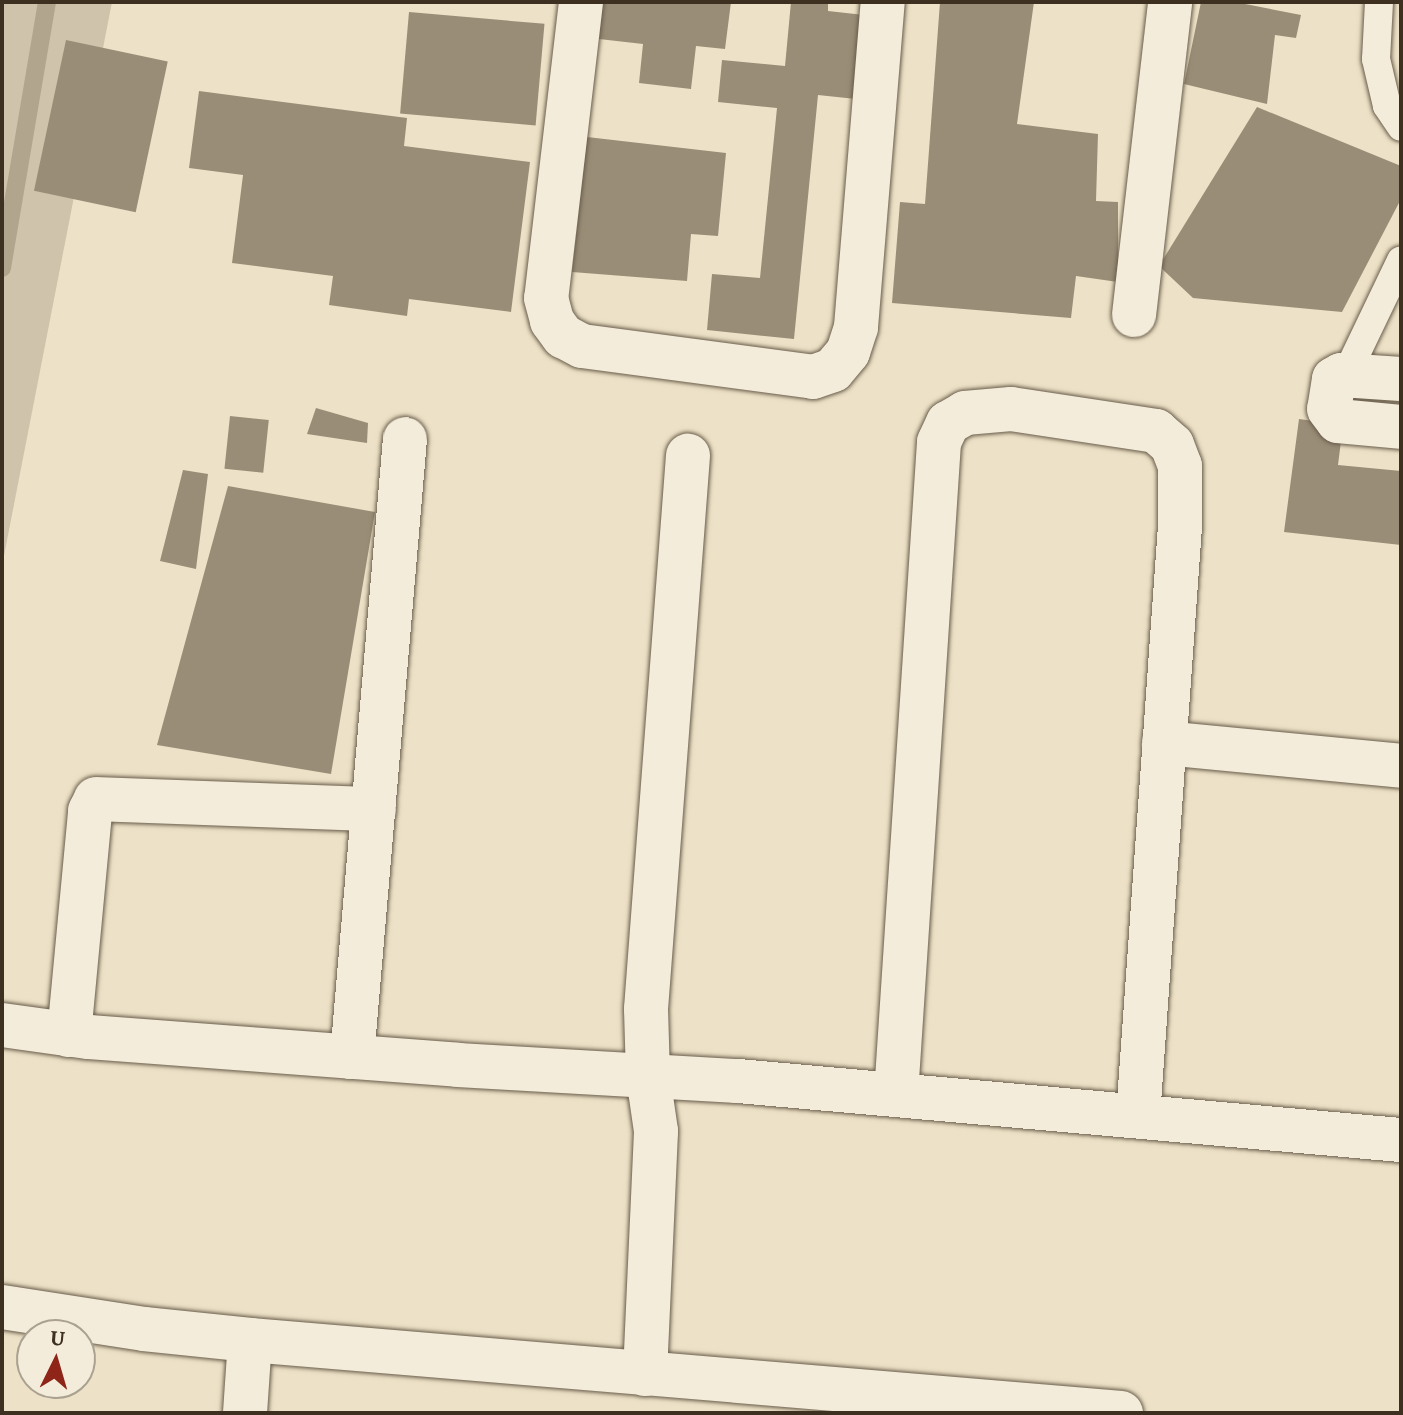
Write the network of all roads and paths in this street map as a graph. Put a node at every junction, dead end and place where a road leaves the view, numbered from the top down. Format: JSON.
{"nodes":[{"id":1,"x":581,"y":2,"type":"edge"},
{"id":2,"x":883,"y":2,"type":"edge"},
{"id":3,"x":1170,"y":2,"type":"edge"},
{"id":4,"x":1379,"y":2,"type":"edge"},
{"id":5,"x":1401,"y":127,"type":"edge"},
{"id":6,"x":1401,"y":260,"type":"edge"},
{"id":7,"x":1134,"y":315,"type":"dead end"},
{"id":8,"x":1346,"y":375,"type":"junction"},
{"id":9,"x":1401,"y":379,"type":"edge"},
{"id":10,"x":1401,"y":427,"type":"edge"},
{"id":11,"x":405,"y":439,"type":"dead end"},
{"id":12,"x":688,"y":456,"type":"dead end"},
{"id":13,"x":1164,"y":743,"type":"junction"},
{"id":14,"x":1401,"y":766,"type":"edge"},
{"id":15,"x":374,"y":809,"type":"junction"},
{"id":16,"x":2,"y":1025,"type":"edge"},
{"id":17,"x":69,"y":1035,"type":"junction"},
{"id":18,"x":352,"y":1057,"type":"junction"},
{"id":19,"x":648,"y":1076,"type":"junction"},
{"id":20,"x":896,"y":1095,"type":"junction"},
{"id":21,"x":1138,"y":1116,"type":"junction"},
{"id":22,"x":1401,"y":1140,"type":"edge"},
{"id":23,"x":2,"y":1307,"type":"edge"},
{"id":24,"x":250,"y":1340,"type":"junction"},
{"id":25,"x":645,"y":1374,"type":"junction"},
{"id":26,"x":1094,"y":1412,"type":"edge"},
{"id":27,"x":245,"y":1413,"type":"edge"}],
"edges":[{"from":1,"to":2,"type":"street"},
{"from":3,"to":7,"type":"street"},
{"from":4,"to":5,"type":"lane"},
{"from":6,"to":8,"type":"lane"},
{"from":8,"to":9,"type":"street"},
{"from":8,"to":10,"type":"street"},
{"from":11,"to":15,"type":"street"},
{"from":12,"to":19,"type":"street"},
{"from":13,"to":14,"type":"street"},
{"from":13,"to":20,"type":"street"},
{"from":13,"to":21,"type":"street"},
{"from":15,"to":17,"type":"street"},
{"from":15,"to":18,"type":"street"},
{"from":16,"to":17,"type":"street"},
{"from":17,"to":18,"type":"street"},
{"from":18,"to":19,"type":"street"},
{"from":19,"to":20,"type":"street"},
{"from":19,"to":25,"type":"street"},
{"from":20,"to":21,"type":"street"},
{"from":21,"to":22,"type":"street"},
{"from":23,"to":24,"type":"street"},
{"from":24,"to":25,"type":"street"},
{"from":24,"to":27,"type":"street"},
{"from":25,"to":26,"type":"street"}]}
